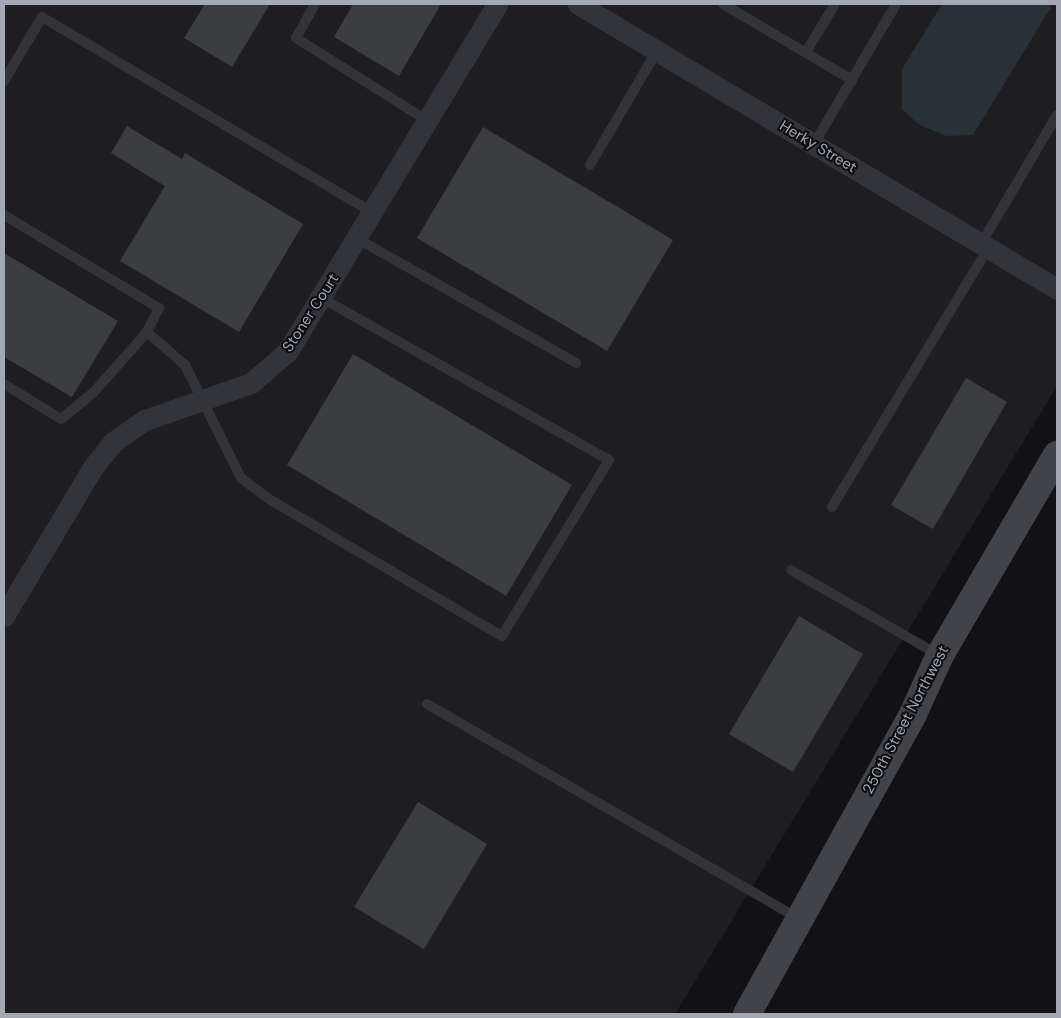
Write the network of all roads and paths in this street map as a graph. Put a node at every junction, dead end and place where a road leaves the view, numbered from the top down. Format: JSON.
{"nodes":[{"id":1,"x":316,"y":4,"type":"edge"},
{"id":2,"x":497,"y":4,"type":"edge"},
{"id":3,"x":578,"y":4,"type":"edge"},
{"id":4,"x":723,"y":4,"type":"edge"},
{"id":5,"x":835,"y":4,"type":"edge"},
{"id":6,"x":896,"y":4,"type":"edge"},
{"id":7,"x":657,"y":51,"type":"junction"},
{"id":8,"x":806,"y":52,"type":"junction"},
{"id":9,"x":852,"y":80,"type":"junction"},
{"id":10,"x":4,"y":81,"type":"edge"},
{"id":11,"x":1057,"y":115,"type":"edge"},
{"id":12,"x":428,"y":122,"type":"junction"},
{"id":13,"x":814,"y":144,"type":"junction"},
{"id":14,"x":590,"y":165,"type":"dead end"},
{"id":15,"x":374,"y":213,"type":"junction"},
{"id":16,"x":4,"y":215,"type":"edge"},
{"id":17,"x":358,"y":239,"type":"junction"},
{"id":18,"x":984,"y":246,"type":"junction"},
{"id":19,"x":1057,"y":289,"type":"edge"},
{"id":20,"x":322,"y":298,"type":"junction"},
{"id":21,"x":147,"y":332,"type":"junction"},
{"id":22,"x":576,"y":363,"type":"dead end"},
{"id":23,"x":4,"y":384,"type":"edge"},
{"id":24,"x":201,"y":402,"type":"junction"},
{"id":25,"x":1057,"y":455,"type":"edge"},
{"id":26,"x":832,"y":507,"type":"dead end"},
{"id":27,"x":791,"y":570,"type":"dead end"},
{"id":28,"x":4,"y":616,"type":"edge"},
{"id":29,"x":940,"y":655,"type":"junction"},
{"id":30,"x":427,"y":704,"type":"dead end"},
{"id":31,"x":798,"y":918,"type":"junction"},
{"id":32,"x":747,"y":1014,"type":"edge"}],
"edges":[{"from":1,"to":12,"type":"lane"},
{"from":2,"to":12,"type":"street","name":"Stoner Court"},
{"from":3,"to":7,"type":"street","name":"Herky Street"},
{"from":4,"to":8,"type":"lane"},
{"from":5,"to":8,"type":"lane"},
{"from":6,"to":9,"type":"lane"},
{"from":7,"to":13,"type":"street","name":"Herky Street"},
{"from":7,"to":14,"type":"lane"},
{"from":8,"to":9,"type":"lane"},
{"from":9,"to":13,"type":"lane"},
{"from":10,"to":15,"type":"lane"},
{"from":11,"to":18,"type":"lane"},
{"from":12,"to":15,"type":"street","name":"Stoner Court"},
{"from":13,"to":18,"type":"street","name":"Herky Street"},
{"from":15,"to":17,"type":"street","name":"Stoner Court"},
{"from":16,"to":21,"type":"lane"},
{"from":17,"to":20,"type":"street","name":"Stoner Court"},
{"from":17,"to":22,"type":"lane"},
{"from":18,"to":19,"type":"street","name":"Herky Street"},
{"from":18,"to":26,"type":"lane"},
{"from":20,"to":24,"type":"street","name":"Stoner Court"},
{"from":20,"to":24,"type":"lane"},
{"from":21,"to":23,"type":"lane"},
{"from":21,"to":24,"type":"lane"},
{"from":24,"to":28,"type":"street","name":"Stoner Court"},
{"from":25,"to":29,"type":"main road","name":"250th Street Northwest"},
{"from":27,"to":29,"type":"lane"},
{"from":29,"to":31,"type":"main road","name":"250th Street Northwest"},
{"from":30,"to":31,"type":"lane"},
{"from":31,"to":32,"type":"main road","name":"250th Street Northwest"}]}
